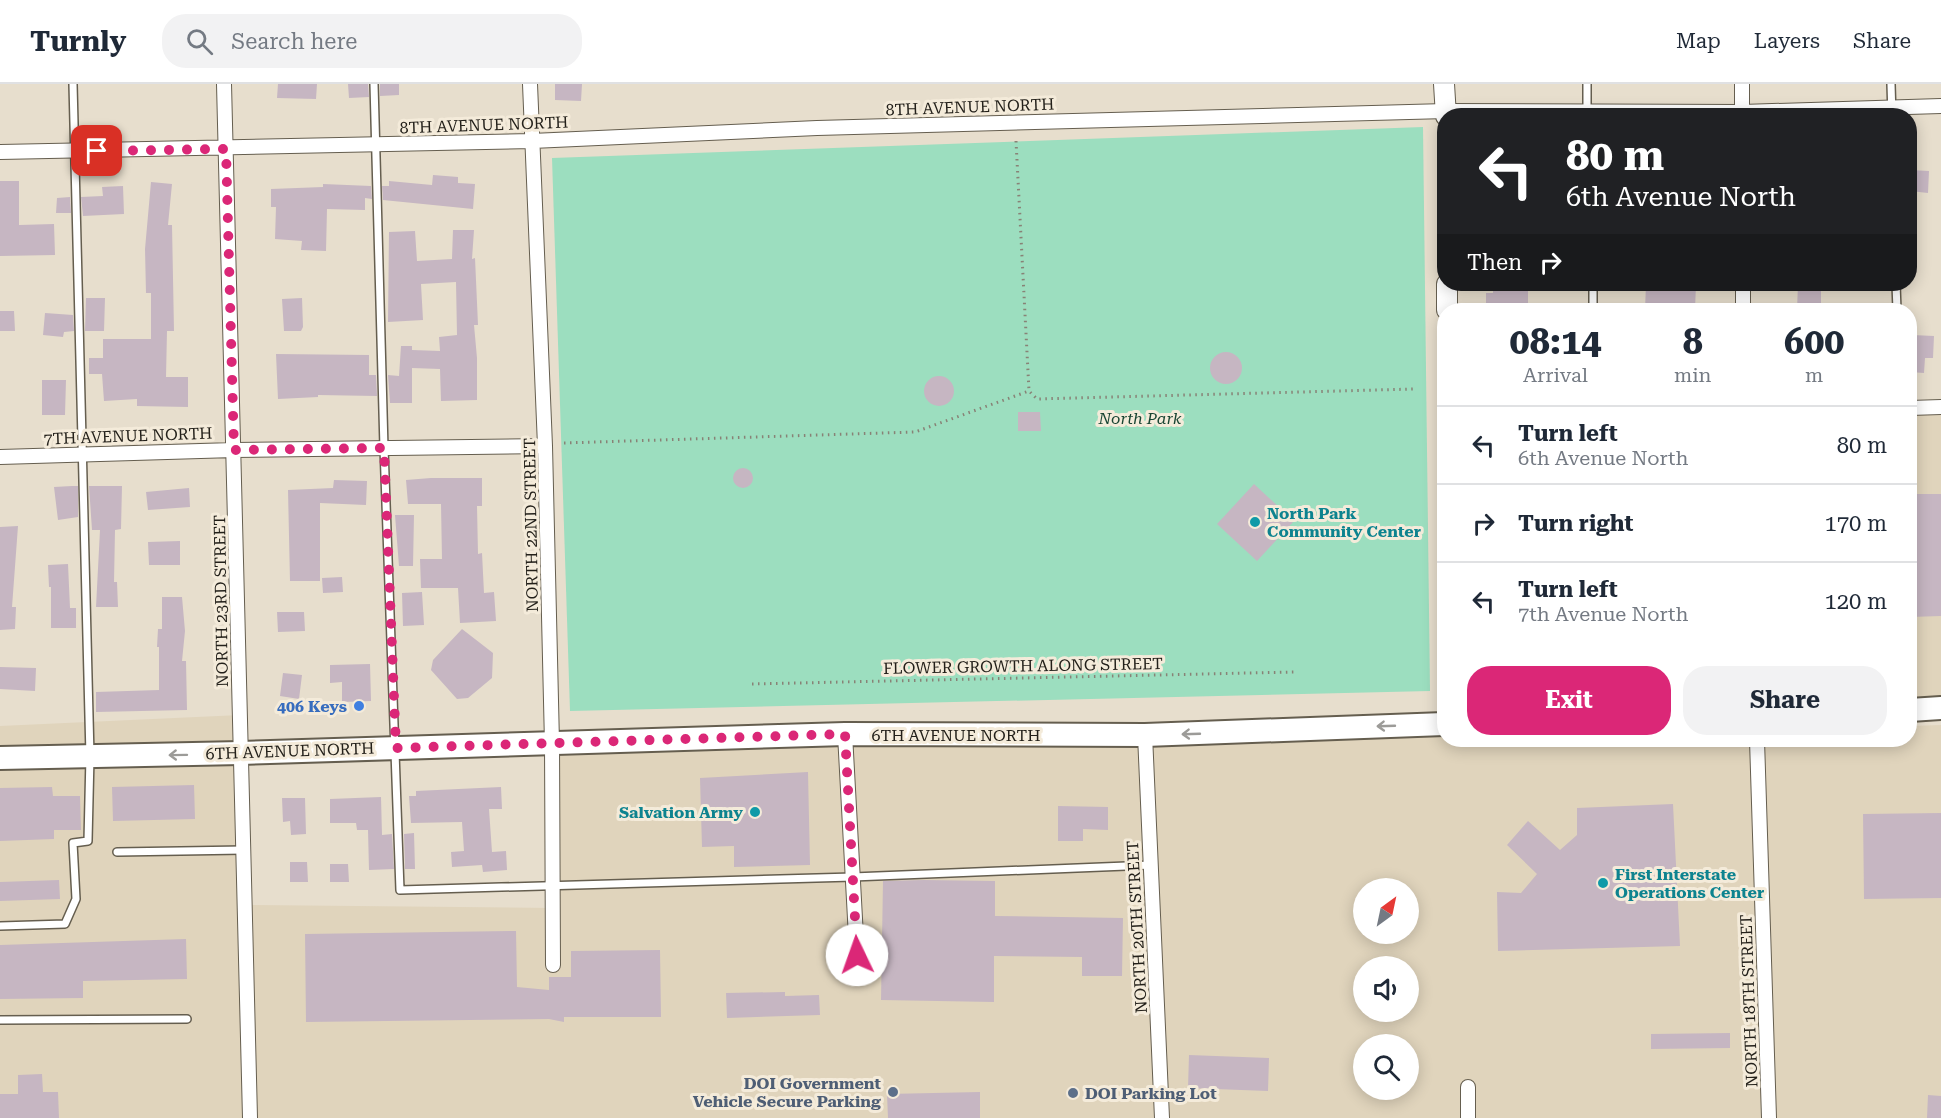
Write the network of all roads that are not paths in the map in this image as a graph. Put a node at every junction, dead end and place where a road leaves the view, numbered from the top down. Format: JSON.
{"nodes":[{"id":1,"x":73,"y":84,"type":"edge"},
{"id":2,"x":224,"y":84,"type":"edge"},
{"id":3,"x":374,"y":84,"type":"edge"},
{"id":4,"x":530,"y":84,"type":"edge"},
{"id":5,"x":1444,"y":84,"type":"edge"},
{"id":6,"x":1587,"y":84,"type":"edge"},
{"id":7,"x":1742,"y":84,"type":"edge"},
{"id":8,"x":1891,"y":84,"type":"edge"},
{"id":9,"x":1941,"y":106,"type":"edge"},
{"id":10,"x":1446,"y":108,"type":"edge"},
{"id":11,"x":1587,"y":108,"type":"edge"},
{"id":12,"x":1743,"y":108,"type":"edge"},
{"id":13,"x":1892,"y":108,"type":"edge"},
{"id":14,"x":1917,"y":108,"type":"edge"},
{"id":15,"x":1437,"y":113,"type":"edge"},
{"id":16,"x":532,"y":141,"type":"junction"},
{"id":17,"x":375,"y":145,"type":"junction"},
{"id":18,"x":226,"y":149,"type":"junction"},
{"id":19,"x":75,"y":151,"type":"junction"},
{"id":20,"x":0,"y":152,"type":"edge"},
{"id":21,"x":1941,"y":407,"type":"edge"},
{"id":22,"x":1917,"y":408,"type":"edge"},
{"id":23,"x":545,"y":446,"type":"junction"},
{"id":24,"x":384,"y":448,"type":"junction"},
{"id":25,"x":234,"y":450,"type":"junction"},
{"id":26,"x":82,"y":454,"type":"junction"},
{"id":27,"x":0,"y":457,"type":"edge"},
{"id":28,"x":1941,"y":708,"type":"edge"},
{"id":29,"x":1917,"y":710,"type":"edge"},
{"id":30,"x":1437,"y":724,"type":"edge"},
{"id":31,"x":845,"y":734,"type":"junction"},
{"id":32,"x":1145,"y":735,"type":"junction"},
{"id":33,"x":552,"y":743,"type":"junction"},
{"id":34,"x":1757,"y":747,"type":"edge"},
{"id":35,"x":396,"y":748,"type":"junction"},
{"id":36,"x":241,"y":753,"type":"junction"},
{"id":37,"x":90,"y":756,"type":"junction"},
{"id":38,"x":0,"y":758,"type":"edge"},
{"id":39,"x":244,"y":850,"type":"junction"},
{"id":40,"x":117,"y":852,"type":"dead end"},
{"id":41,"x":1151,"y":865,"type":"junction"},
{"id":42,"x":853,"y":877,"type":"junction"},
{"id":43,"x":553,"y":884,"type":"junction"},
{"id":44,"x":0,"y":926,"type":"edge"},
{"id":45,"x":553,"y":965,"type":"dead end"},
{"id":46,"x":858,"y":974,"type":"dead end"},
{"id":47,"x":186,"y":1019,"type":"dead end"},
{"id":48,"x":0,"y":1020,"type":"edge"},
{"id":49,"x":1468,"y":1087,"type":"dead end"},
{"id":50,"x":250,"y":1118,"type":"edge"},
{"id":51,"x":1162,"y":1118,"type":"edge"},
{"id":52,"x":1468,"y":1118,"type":"edge"},
{"id":53,"x":1769,"y":1118,"type":"edge"}],
"edges":[{"from":1,"to":19,"type":"lane"},
{"from":2,"to":18,"type":"street","name":"NORTH 23RD STREET"},
{"from":3,"to":17,"type":"lane"},
{"from":4,"to":16,"type":"street","name":"NORTH 22ND STREET"},
{"from":5,"to":10,"type":"street"},
{"from":6,"to":11,"type":"lane"},
{"from":7,"to":12,"type":"street"},
{"from":8,"to":13,"type":"lane"},
{"from":9,"to":14,"type":"street","name":"8TH AVENUE NORTH"},
{"from":15,"to":16,"type":"street","name":"8TH AVENUE NORTH"},
{"from":16,"to":17,"type":"street","name":"8TH AVENUE NORTH"},
{"from":16,"to":23,"type":"street","name":"NORTH 22ND STREET"},
{"from":17,"to":18,"type":"street","name":"8TH AVENUE NORTH"},
{"from":17,"to":24,"type":"lane"},
{"from":18,"to":19,"type":"street","name":"8TH AVENUE NORTH"},
{"from":18,"to":25,"type":"street","name":"NORTH 23RD STREET"},
{"from":19,"to":20,"type":"street","name":"8TH AVENUE NORTH"},
{"from":19,"to":26,"type":"lane"},
{"from":21,"to":22,"type":"street"},
{"from":23,"to":24,"type":"street","name":"7TH AVENUE NORTH"},
{"from":23,"to":33,"type":"street","name":"NORTH 22ND STREET"},
{"from":24,"to":25,"type":"street","name":"7TH AVENUE NORTH"},
{"from":24,"to":35,"type":"lane"},
{"from":25,"to":26,"type":"street","name":"7TH AVENUE NORTH"},
{"from":25,"to":36,"type":"street","name":"NORTH 23RD STREET"},
{"from":26,"to":27,"type":"street","name":"7TH AVENUE NORTH"},
{"from":26,"to":37,"type":"lane"},
{"from":28,"to":29,"type":"main road"},
{"from":30,"to":32,"type":"main road","name":"6TH AVENUE NORTH","one_way":true},
{"from":31,"to":32,"type":"main road","name":"6TH AVENUE NORTH"},
{"from":31,"to":33,"type":"main road","name":"6TH AVENUE NORTH"},
{"from":31,"to":42,"type":"street"},
{"from":32,"to":41,"type":"street","name":"NORTH 20TH STREET"},
{"from":33,"to":35,"type":"main road","name":"6TH AVENUE NORTH"},
{"from":33,"to":43,"type":"street","name":"NORTH 22ND STREET"},
{"from":34,"to":53,"type":"street","name":"NORTH 18TH STREET"},
{"from":35,"to":36,"type":"main road","name":"6TH AVENUE NORTH"},
{"from":35,"to":43,"type":"lane"},
{"from":36,"to":37,"type":"main road","name":"6TH AVENUE NORTH","one_way":true},
{"from":36,"to":39,"type":"street","name":"NORTH 23RD STREET"},
{"from":37,"to":38,"type":"main road","name":"6TH AVENUE NORTH"},
{"from":37,"to":44,"type":"lane"},
{"from":39,"to":40,"type":"lane"},
{"from":39,"to":50,"type":"street","name":"NORTH 23RD STREET"},
{"from":41,"to":42,"type":"lane"},
{"from":41,"to":51,"type":"street","name":"NORTH 20TH STREET"},
{"from":42,"to":43,"type":"lane"},
{"from":42,"to":46,"type":"street"},
{"from":43,"to":45,"type":"street","name":"NORTH 22ND STREET"},
{"from":47,"to":48,"type":"lane"},
{"from":49,"to":52,"type":"street"}]}
